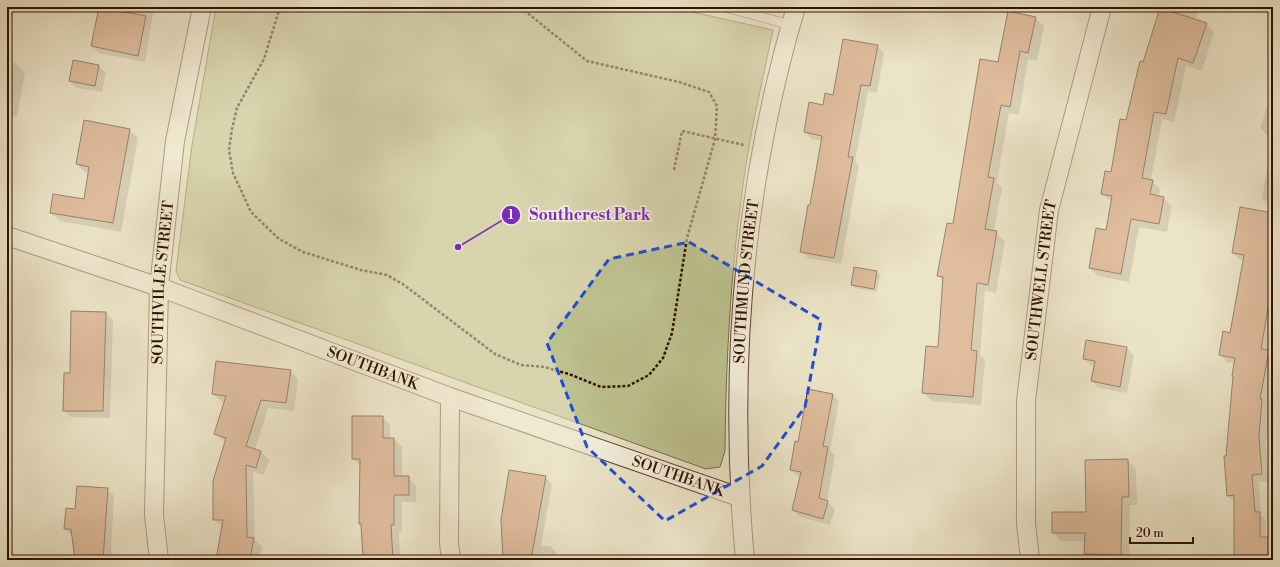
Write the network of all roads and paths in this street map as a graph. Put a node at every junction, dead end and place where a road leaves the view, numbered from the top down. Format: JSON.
{"nodes":[{"id":1,"x":202,"y":7,"type":"edge"},
{"id":2,"x":280,"y":7,"type":"edge"},
{"id":3,"x":520,"y":7,"type":"edge"},
{"id":4,"x":725,"y":7,"type":"edge"},
{"id":5,"x":796,"y":7,"type":"edge"},
{"id":6,"x":1102,"y":7,"type":"edge"},
{"id":7,"x":791,"y":24,"type":"junction"},
{"id":8,"x":715,"y":139,"type":"junction"},
{"id":9,"x":762,"y":149,"type":"junction"},
{"id":10,"x":674,"y":170,"type":"dead end"},
{"id":11,"x":7,"y":236,"type":"edge"},
{"id":12,"x":159,"y":288,"type":"junction"},
{"id":13,"x":450,"y":397,"type":"junction"},
{"id":14,"x":739,"y":497,"type":"junction"},
{"id":15,"x":159,"y":560,"type":"edge"},
{"id":16,"x":451,"y":560,"type":"edge"},
{"id":17,"x":745,"y":560,"type":"edge"},
{"id":18,"x":1030,"y":560,"type":"edge"}],
"edges":[{"from":1,"to":12,"type":"street","name":"SOUTHVILLE STREET"},
{"from":2,"to":8,"type":"path"},
{"from":3,"to":8,"type":"path"},
{"from":4,"to":7,"type":"lane"},
{"from":5,"to":7,"type":"street","name":"SOUTHMUND STREET"},
{"from":6,"to":18,"type":"street","name":"SOUTHWELL STREET"},
{"from":7,"to":9,"type":"street","name":"SOUTHMUND STREET"},
{"from":8,"to":9,"type":"path"},
{"from":8,"to":10,"type":"path"},
{"from":9,"to":14,"type":"street","name":"SOUTHMUND STREET"},
{"from":11,"to":12,"type":"street","name":"SOUTHBANK"},
{"from":12,"to":13,"type":"street","name":"SOUTHBANK"},
{"from":12,"to":15,"type":"street","name":"SOUTHVILLE STREET"},
{"from":13,"to":14,"type":"street","name":"SOUTHBANK"},
{"from":13,"to":16,"type":"street"},
{"from":14,"to":17,"type":"street","name":"SOUTHMUND STREET"}]}
